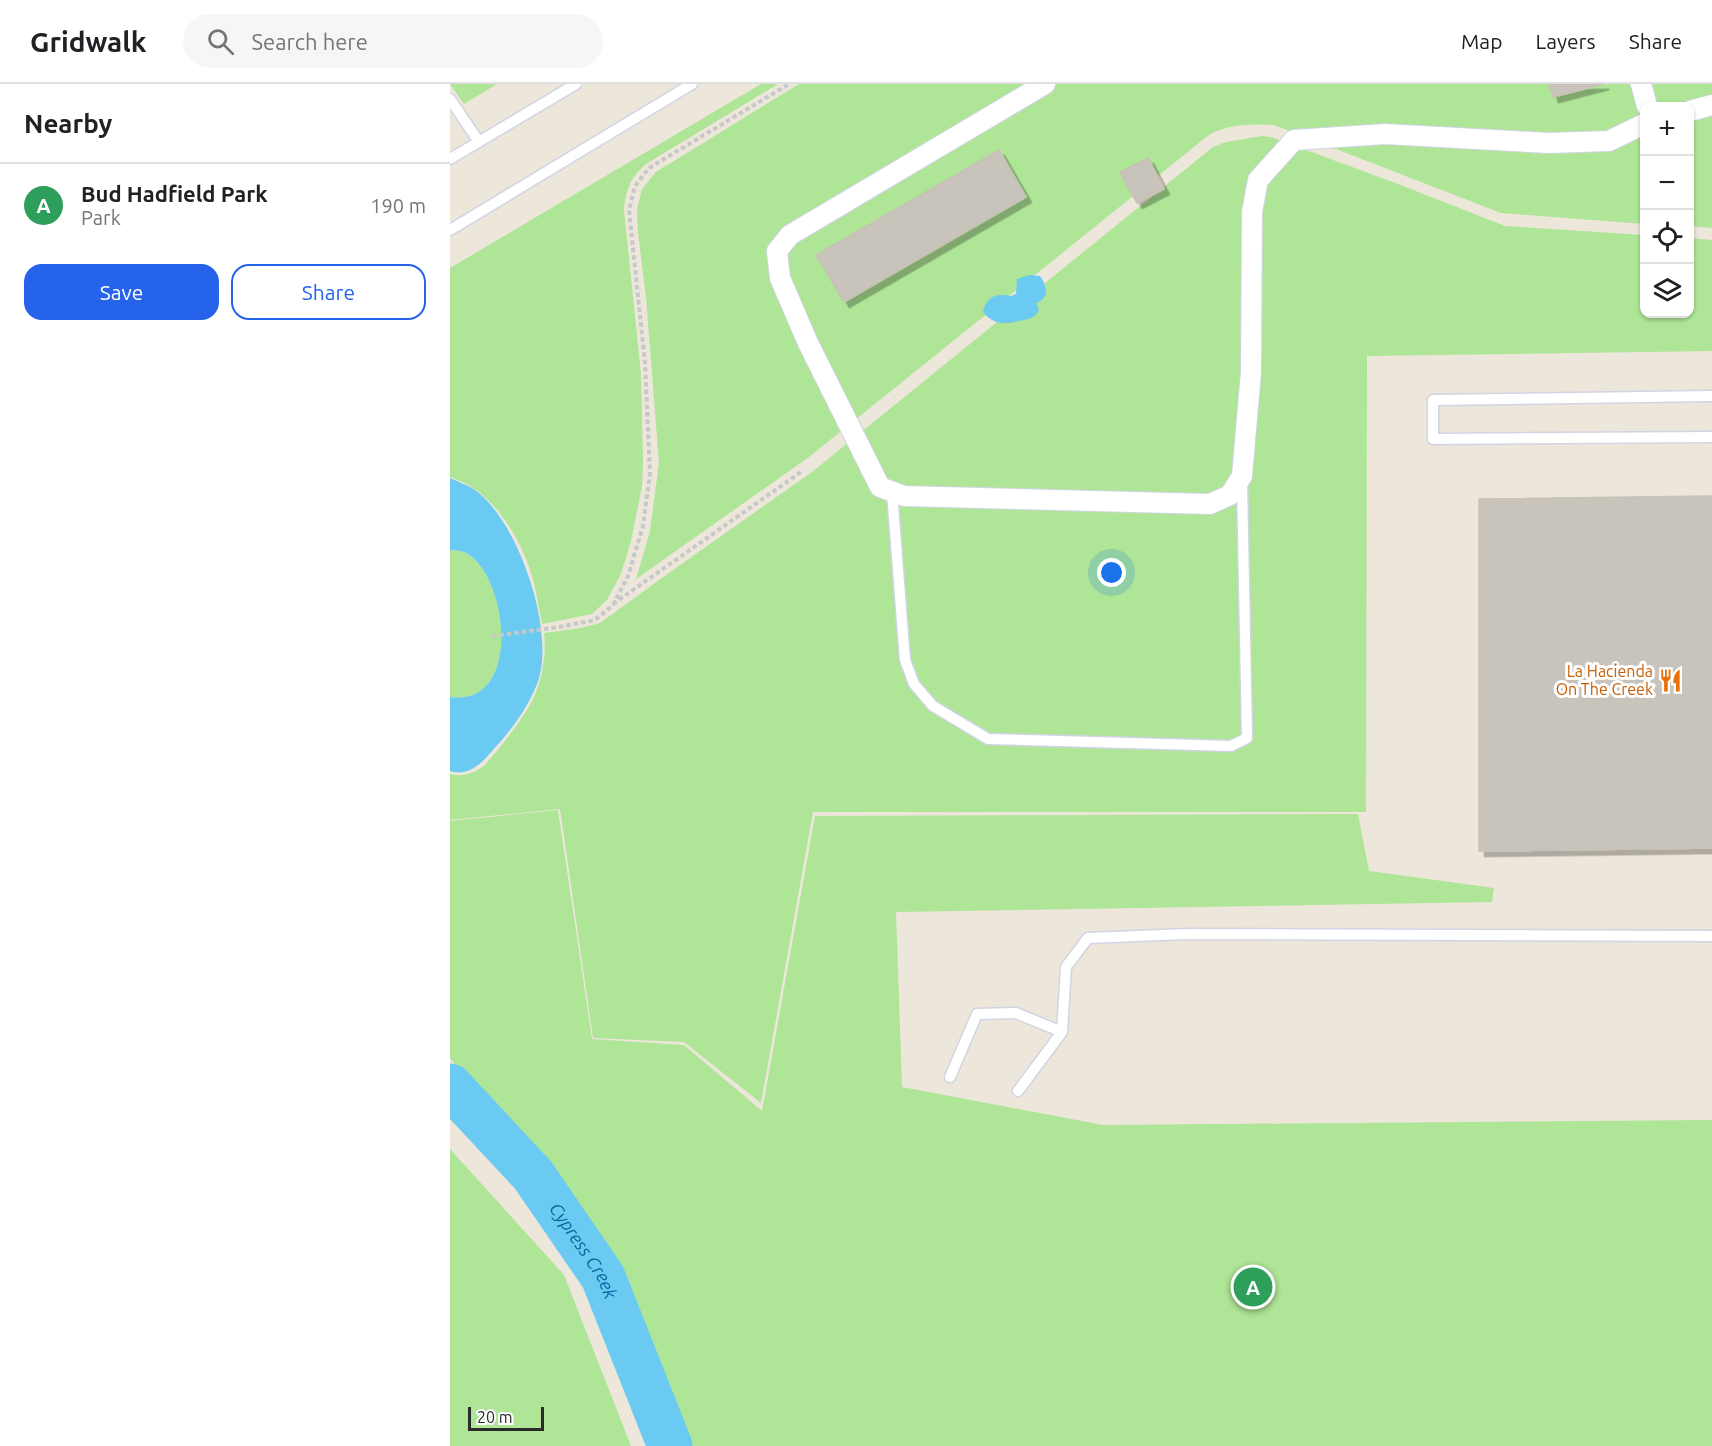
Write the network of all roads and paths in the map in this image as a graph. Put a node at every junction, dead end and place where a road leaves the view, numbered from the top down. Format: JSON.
{"nodes":[{"id":1,"x":576,"y":84,"type":"edge"},
{"id":2,"x":692,"y":84,"type":"edge"},
{"id":3,"x":789,"y":84,"type":"edge"},
{"id":4,"x":1045,"y":84,"type":"edge"},
{"id":5,"x":1641,"y":84,"type":"edge"},
{"id":6,"x":450,"y":99,"type":"edge"},
{"id":7,"x":1646,"y":102,"type":"edge"},
{"id":8,"x":1712,"y":105,"type":"edge"},
{"id":9,"x":1694,"y":110,"type":"edge"},
{"id":10,"x":1640,"y":126,"type":"edge"},
{"id":11,"x":479,"y":142,"type":"junction"},
{"id":12,"x":450,"y":159,"type":"edge"},
{"id":13,"x":450,"y":230,"type":"edge"},
{"id":14,"x":1712,"y":396,"type":"edge"},
{"id":15,"x":1712,"y":437,"type":"edge"},
{"id":16,"x":801,"y":472,"type":"dead end"},
{"id":17,"x":1242,"y":476,"type":"junction"},
{"id":18,"x":892,"y":492,"type":"junction"},
{"id":19,"x":613,"y":605,"type":"junction"},
{"id":20,"x":492,"y":636,"type":"dead end"},
{"id":21,"x":1712,"y":936,"type":"edge"},
{"id":22,"x":1062,"y":1032,"type":"junction"},
{"id":23,"x":950,"y":1077,"type":"dead end"},
{"id":24,"x":1018,"y":1091,"type":"dead end"}],
"edges":[{"from":1,"to":11,"type":"lane"},
{"from":2,"to":13,"type":"lane"},
{"from":3,"to":19,"type":"path"},
{"from":4,"to":18,"type":"street"},
{"from":5,"to":7,"type":"street"},
{"from":6,"to":11,"type":"lane"},
{"from":8,"to":9,"type":"street"},
{"from":10,"to":17,"type":"street"},
{"from":11,"to":12,"type":"lane"},
{"from":14,"to":15,"type":"lane"},
{"from":16,"to":19,"type":"path"},
{"from":17,"to":18,"type":"street"},
{"from":17,"to":18,"type":"lane"},
{"from":19,"to":20,"type":"path"},
{"from":21,"to":22,"type":"lane"},
{"from":22,"to":23,"type":"lane"},
{"from":22,"to":24,"type":"lane"}]}
